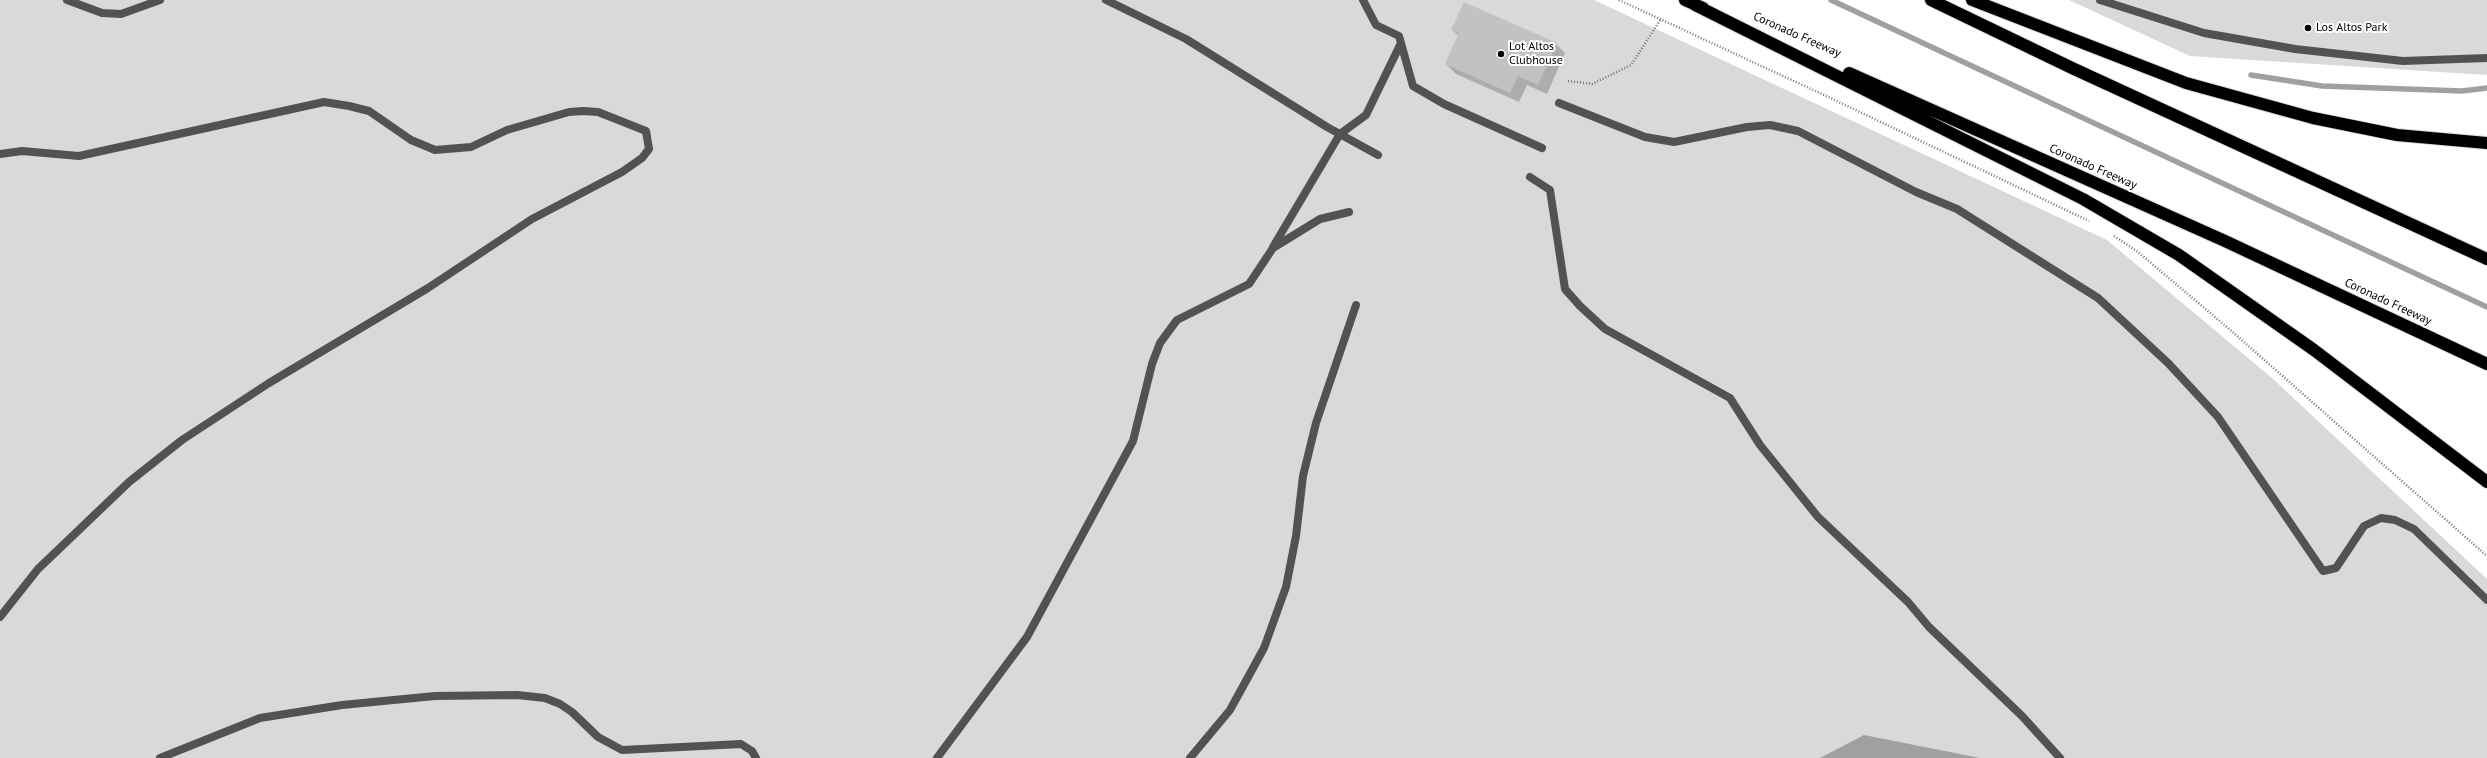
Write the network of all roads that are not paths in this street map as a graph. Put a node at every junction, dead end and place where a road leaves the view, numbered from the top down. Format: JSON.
{"nodes":[{"id":1,"x":67,"y":0,"type":"edge"},
{"id":2,"x":160,"y":0,"type":"edge"},
{"id":3,"x":1106,"y":0,"type":"edge"},
{"id":4,"x":1363,"y":0,"type":"edge"},
{"id":5,"x":1931,"y":0,"type":"edge"},
{"id":6,"x":1972,"y":0,"type":"edge"},
{"id":7,"x":2100,"y":0,"type":"edge"},
{"id":8,"x":1690,"y":2,"type":"edge"},
{"id":9,"x":1401,"y":43,"type":"junction"},
{"id":10,"x":2487,"y":58,"type":"edge"},
{"id":11,"x":1559,"y":104,"type":"dead end"},
{"id":12,"x":1340,"y":134,"type":"junction"},
{"id":13,"x":2487,"y":143,"type":"edge"},
{"id":14,"x":1542,"y":148,"type":"dead end"},
{"id":15,"x":0,"y":154,"type":"edge"},
{"id":16,"x":1378,"y":155,"type":"dead end"},
{"id":17,"x":1530,"y":177,"type":"dead end"},
{"id":18,"x":1348,"y":212,"type":"dead end"},
{"id":19,"x":1273,"y":248,"type":"junction"},
{"id":20,"x":2487,"y":259,"type":"edge"},
{"id":21,"x":1356,"y":305,"type":"dead end"},
{"id":22,"x":2487,"y":364,"type":"edge"},
{"id":23,"x":2487,"y":482,"type":"edge"},
{"id":24,"x":2487,"y":600,"type":"edge"},
{"id":25,"x":0,"y":617,"type":"edge"},
{"id":26,"x":160,"y":758,"type":"edge"},
{"id":27,"x":756,"y":758,"type":"edge"},
{"id":28,"x":938,"y":758,"type":"edge"},
{"id":29,"x":1190,"y":758,"type":"edge"},
{"id":30,"x":2060,"y":758,"type":"edge"}],
"edges":[{"from":1,"to":2,"type":"lane"},
{"from":3,"to":12,"type":"lane"},
{"from":4,"to":9,"type":"lane"},
{"from":5,"to":20,"type":"highway"},
{"from":6,"to":13,"type":"highway"},
{"from":7,"to":10,"type":"lane"},
{"from":8,"to":22,"type":"highway","name":"Coronado Freeway"},
{"from":8,"to":23,"type":"highway"},
{"from":9,"to":12,"type":"lane"},
{"from":9,"to":14,"type":"lane"},
{"from":11,"to":24,"type":"lane"},
{"from":12,"to":16,"type":"lane"},
{"from":12,"to":19,"type":"lane"},
{"from":15,"to":25,"type":"lane"},
{"from":17,"to":30,"type":"lane"},
{"from":18,"to":19,"type":"lane"},
{"from":19,"to":28,"type":"lane"},
{"from":21,"to":29,"type":"lane"},
{"from":26,"to":27,"type":"lane"}]}
